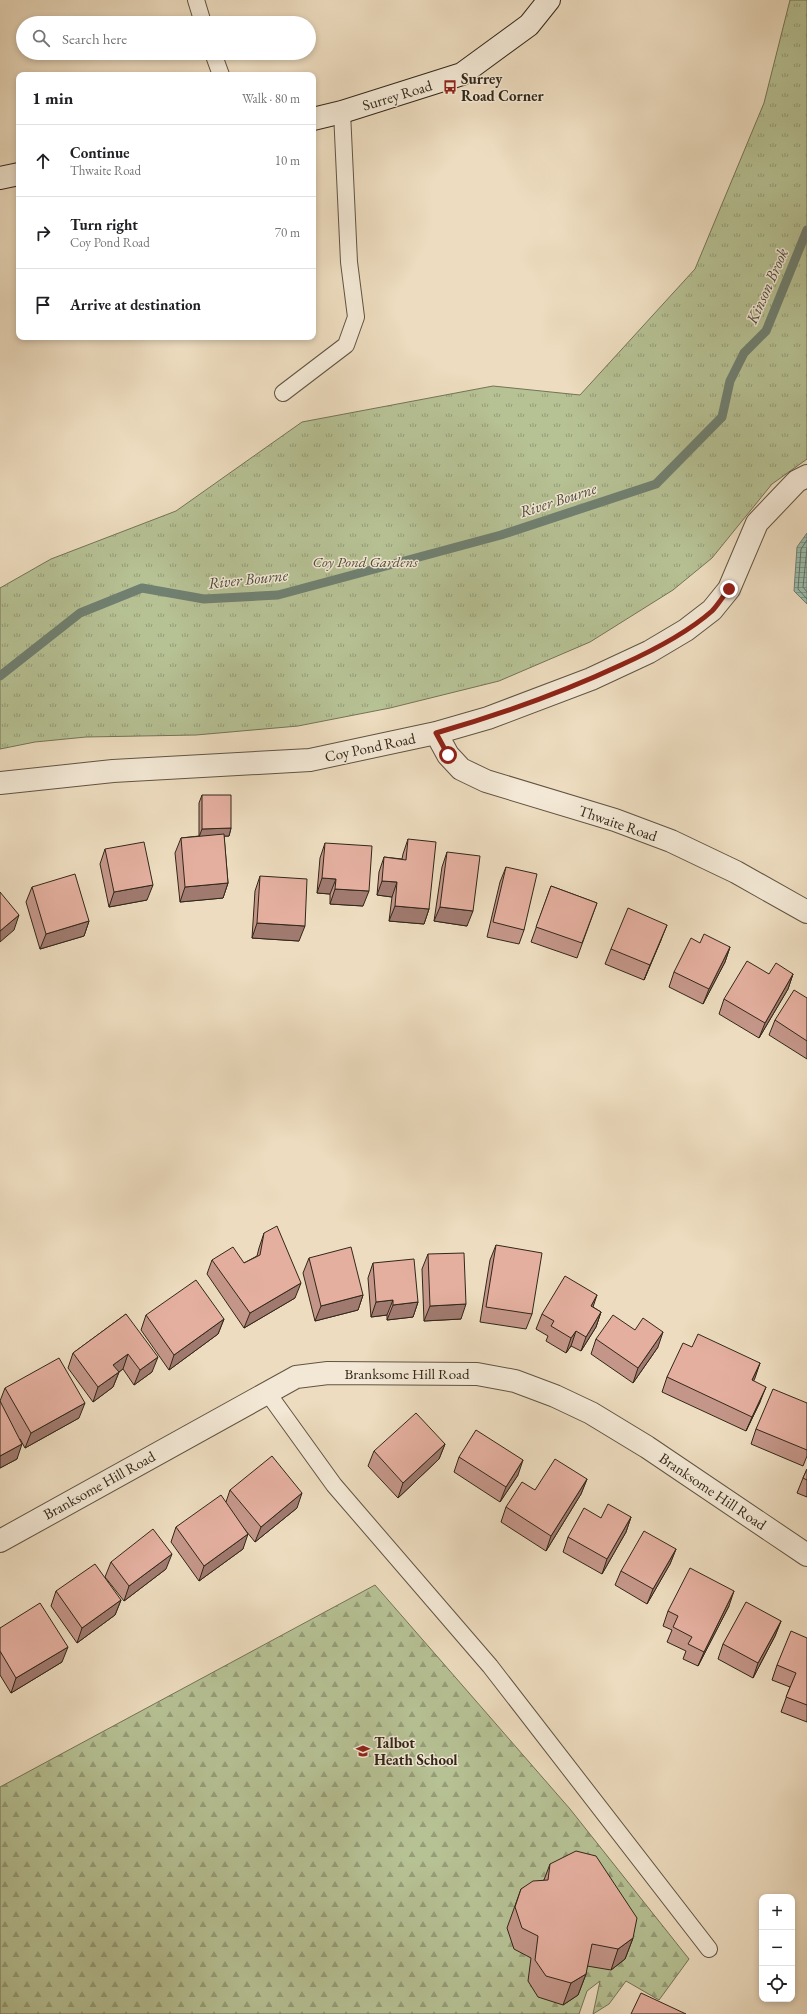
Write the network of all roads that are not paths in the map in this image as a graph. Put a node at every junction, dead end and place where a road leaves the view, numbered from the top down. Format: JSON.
{"nodes":[{"id":1,"x":196,"y":0,"type":"edge"},
{"id":2,"x":549,"y":0,"type":"edge"},
{"id":3,"x":201,"y":16,"type":"edge"},
{"id":4,"x":216,"y":60,"type":"edge"},
{"id":5,"x":220,"y":72,"type":"edge"},
{"id":6,"x":342,"y":112,"type":"junction"},
{"id":7,"x":316,"y":118,"type":"edge"},
{"id":8,"x":16,"y":175,"type":"edge"},
{"id":9,"x":0,"y":178,"type":"edge"},
{"id":10,"x":283,"y":394,"type":"dead end"},
{"id":11,"x":807,"y":476,"type":"edge"},
{"id":12,"x":436,"y":733,"type":"junction"},
{"id":13,"x":0,"y":783,"type":"edge"},
{"id":14,"x":807,"y":912,"type":"edge"},
{"id":15,"x":267,"y":1392,"type":"junction"},
{"id":16,"x":0,"y":1541,"type":"edge"},
{"id":17,"x":807,"y":1555,"type":"edge"},
{"id":18,"x":709,"y":1949,"type":"dead end"}],
"edges":[{"from":1,"to":3,"type":"lane"},
{"from":2,"to":6,"type":"street","name":"Surrey Road"},
{"from":4,"to":5,"type":"lane"},
{"from":6,"to":7,"type":"street","name":"Surrey Road"},
{"from":6,"to":10,"type":"lane"},
{"from":8,"to":9,"type":"street"},
{"from":11,"to":12,"type":"street","name":"Coy Pond Road"},
{"from":12,"to":13,"type":"street","name":"Coy Pond Road"},
{"from":12,"to":14,"type":"street","name":"Thwaite Road"},
{"from":15,"to":16,"type":"street","name":"Branksome Hill Road"},
{"from":15,"to":17,"type":"street","name":"Branksome Hill Road"},
{"from":15,"to":18,"type":"lane"}]}
